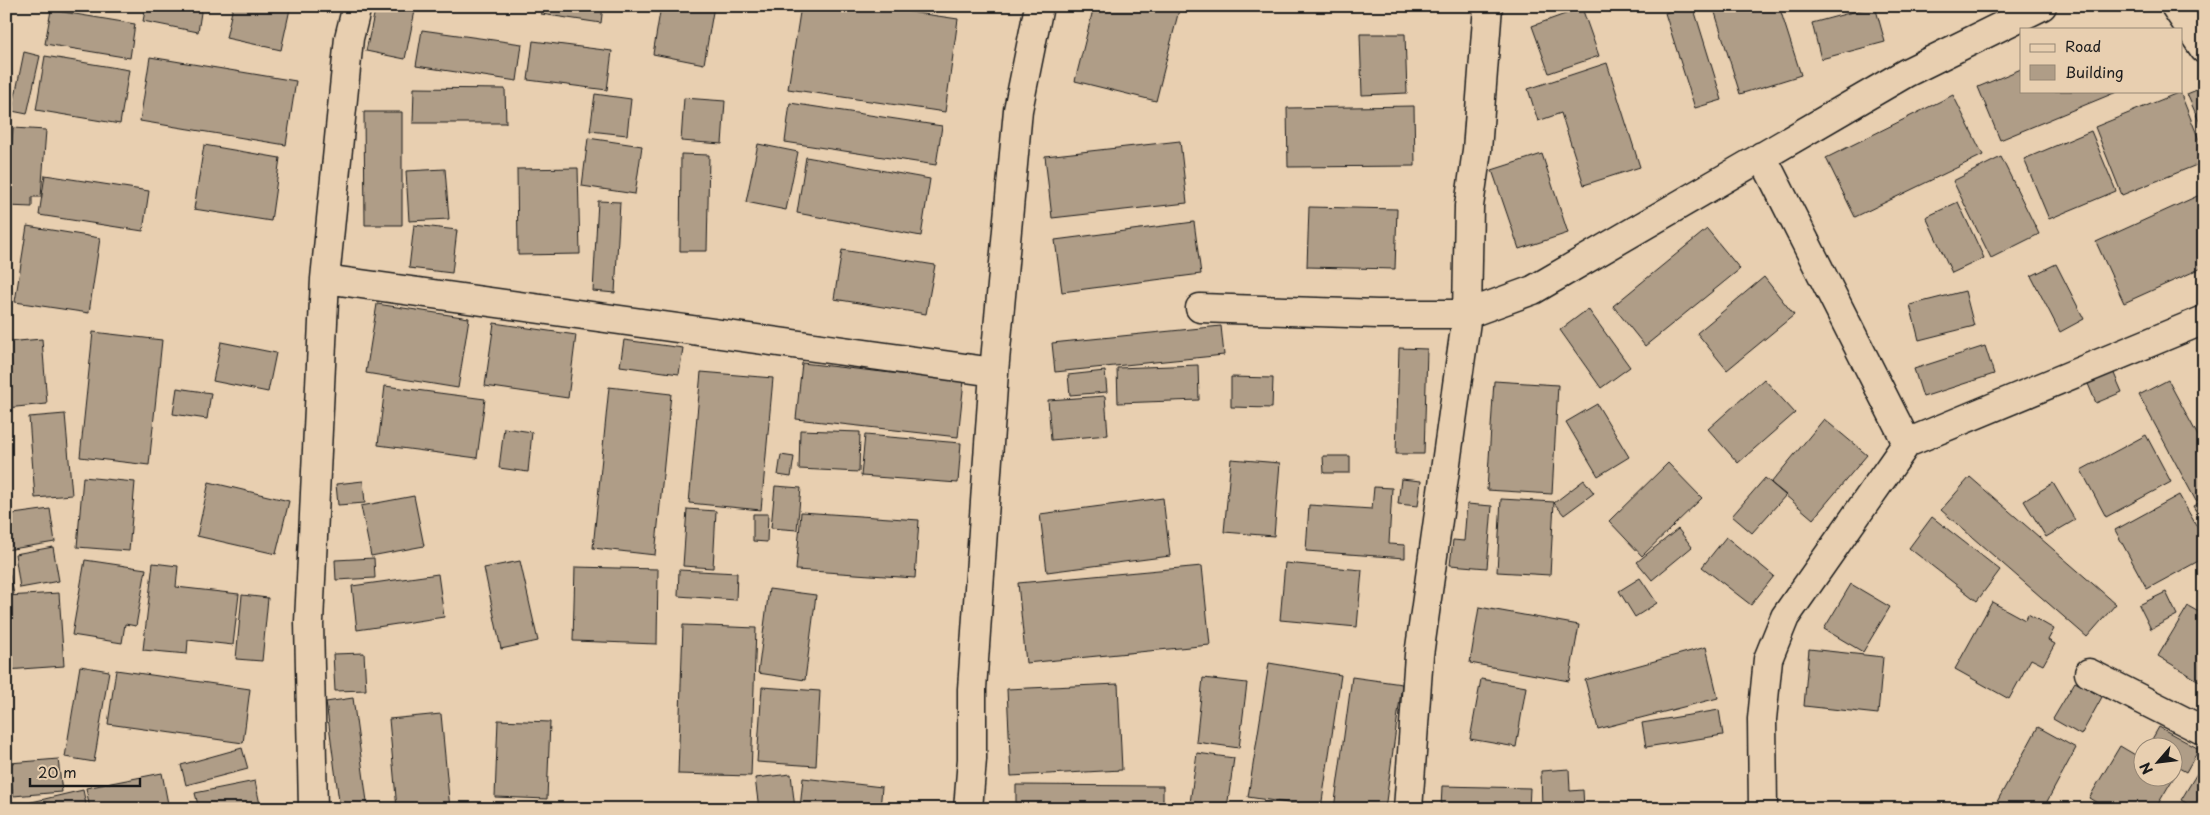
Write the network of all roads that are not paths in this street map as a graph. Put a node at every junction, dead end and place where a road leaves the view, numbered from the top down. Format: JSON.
{"nodes":[{"id":1,"x":357,"y":6,"type":"edge"},
{"id":2,"x":1039,"y":6,"type":"edge"},
{"id":3,"x":1488,"y":6,"type":"edge"},
{"id":4,"x":2042,"y":6,"type":"edge"},
{"id":5,"x":2176,"y":6,"type":"edge"},
{"id":6,"x":2204,"y":49,"type":"edge"},
{"id":7,"x":1762,"y":156,"type":"junction"},
{"id":8,"x":324,"y":279,"type":"junction"},
{"id":9,"x":1200,"y":308,"type":"dead end"},
{"id":10,"x":1467,"y":314,"type":"junction"},
{"id":11,"x":2204,"y":320,"type":"edge"},
{"id":12,"x":994,"y":372,"type":"junction"},
{"id":13,"x":1907,"y":443,"type":"junction"},
{"id":14,"x":2089,"y":673,"type":"dead end"},
{"id":15,"x":2204,"y":731,"type":"edge"},
{"id":16,"x":313,"y":809,"type":"edge"},
{"id":17,"x":968,"y":809,"type":"edge"},
{"id":18,"x":1408,"y":809,"type":"edge"},
{"id":19,"x":1763,"y":809,"type":"edge"}],
"edges":[{"from":1,"to":8,"type":"street"},
{"from":2,"to":12,"type":"street"},
{"from":3,"to":10,"type":"street"},
{"from":4,"to":7,"type":"street"},
{"from":5,"to":6,"type":"street"},
{"from":7,"to":10,"type":"street"},
{"from":7,"to":13,"type":"street"},
{"from":8,"to":12,"type":"street"},
{"from":8,"to":16,"type":"street"},
{"from":9,"to":10,"type":"street"},
{"from":10,"to":18,"type":"street"},
{"from":11,"to":13,"type":"street"},
{"from":12,"to":17,"type":"street"},
{"from":13,"to":19,"type":"street"},
{"from":14,"to":15,"type":"street"}]}
